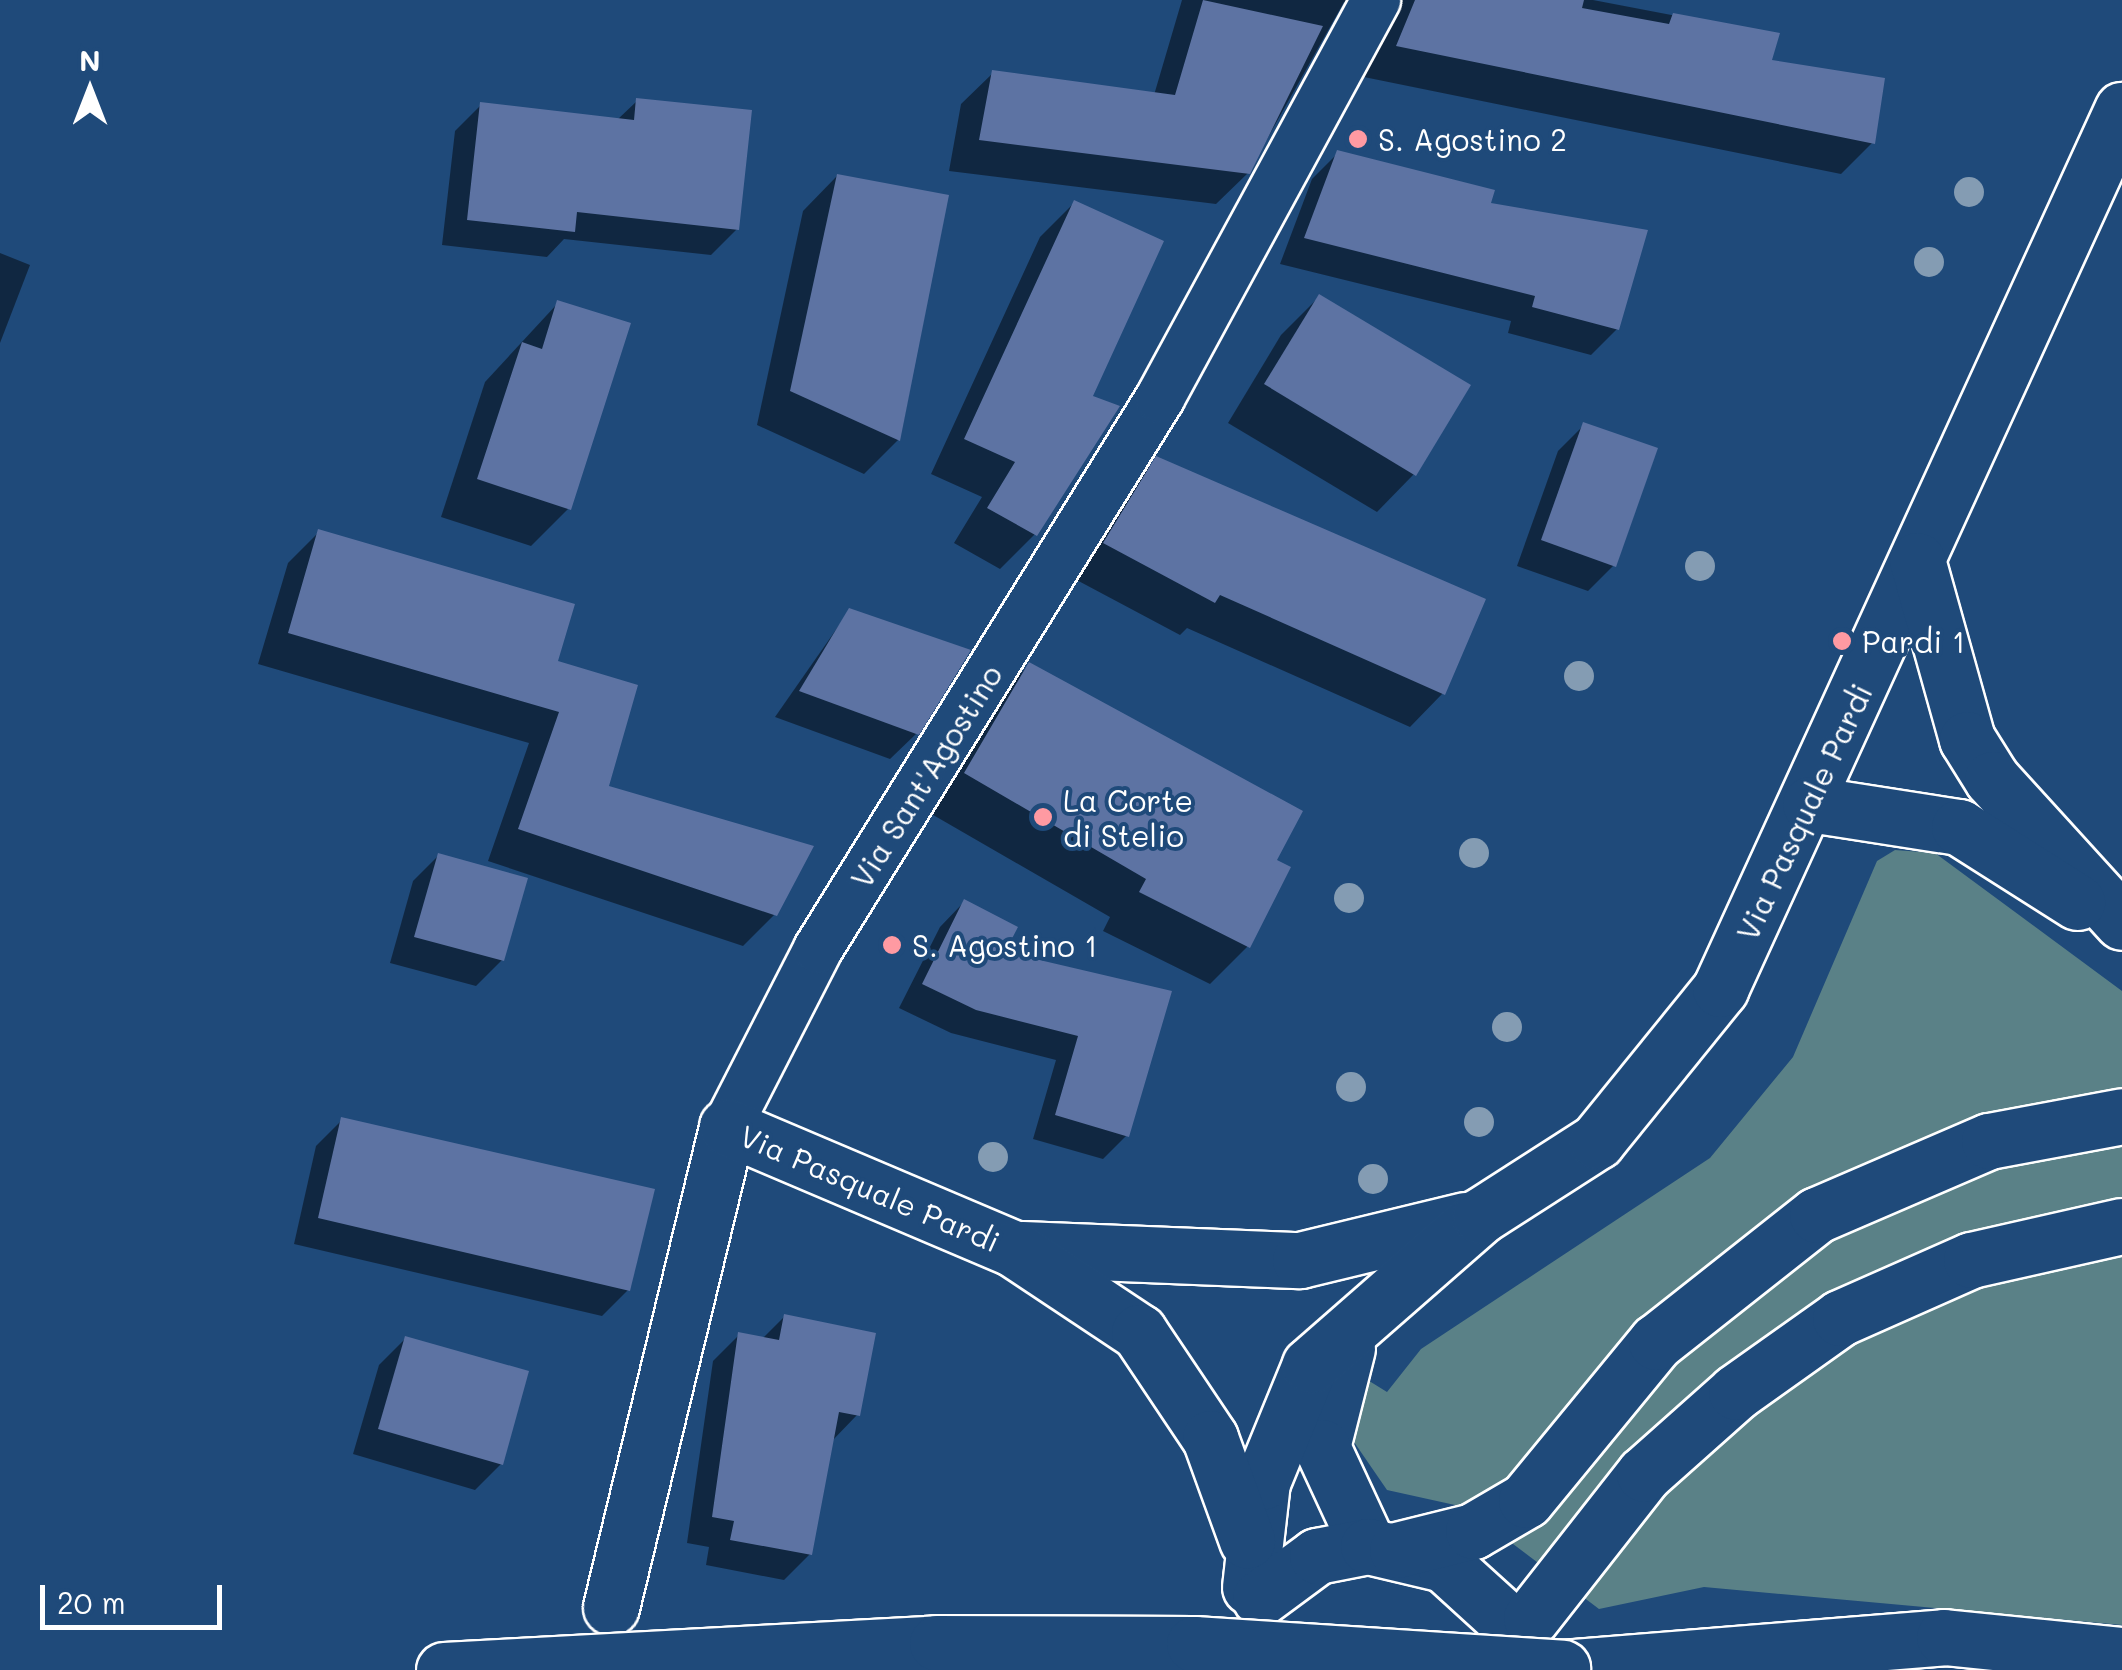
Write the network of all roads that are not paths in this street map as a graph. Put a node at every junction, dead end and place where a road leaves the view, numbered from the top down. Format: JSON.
{"nodes":[{"id":1,"x":1376,"y":0,"type":"edge"},
{"id":2,"x":2122,"y":110,"type":"edge"},
{"id":3,"x":1917,"y":560,"type":"junction"},
{"id":4,"x":1810,"y":804,"type":"junction"},
{"id":5,"x":2122,"y":922,"type":"edge"},
{"id":6,"x":2122,"y":931,"type":"edge"},
{"id":7,"x":2122,"y":1116,"type":"edge"},
{"id":8,"x":726,"y":1128,"type":"junction"},
{"id":9,"x":1480,"y":1216,"type":"junction"},
{"id":10,"x":2122,"y":1226,"type":"edge"},
{"id":11,"x":1014,"y":1248,"type":"junction"},
{"id":12,"x":1352,"y":1334,"type":"junction"},
{"id":13,"x":1382,"y":1548,"type":"junction"},
{"id":14,"x":1253,"y":1581,"type":"junction"},
{"id":15,"x":611,"y":1607,"type":"dead end"},
{"id":16,"x":2122,"y":1655,"type":"edge"},
{"id":17,"x":1581,"y":1669,"type":"edge"},
{"id":18,"x":444,"y":1670,"type":"edge"}],
"edges":[{"from":1,"to":8,"type":"street","name":"Via Sant'Agostino"},
{"from":2,"to":3,"type":"main road","name":"Via Pasquale Pardi"},
{"from":3,"to":4,"type":"main road","name":"Via Pasquale Pardi"},
{"from":3,"to":5,"type":"main road"},
{"from":4,"to":6,"type":"main road"},
{"from":4,"to":9,"type":"main road","name":"Via Pasquale Pardi"},
{"from":7,"to":13,"type":"main road"},
{"from":8,"to":11,"type":"main road","name":"Via Pasquale Pardi"},
{"from":8,"to":15,"type":"main road","name":"Via Sant'Agostino"},
{"from":9,"to":11,"type":"main road","name":"Via Pasquale Pardi"},
{"from":9,"to":12,"type":"main road","name":"Via Pasquale Pardi"},
{"from":10,"to":13,"type":"main road"},
{"from":11,"to":14,"type":"main road","name":"Via Pasquale Pardi"},
{"from":12,"to":13,"type":"main road"},
{"from":12,"to":14,"type":"main road","name":"Via Pasquale Pardi"},
{"from":13,"to":14,"type":"main road"},
{"from":16,"to":17,"type":"main road"},
{"from":17,"to":18,"type":"main road","bridge":true}]}
